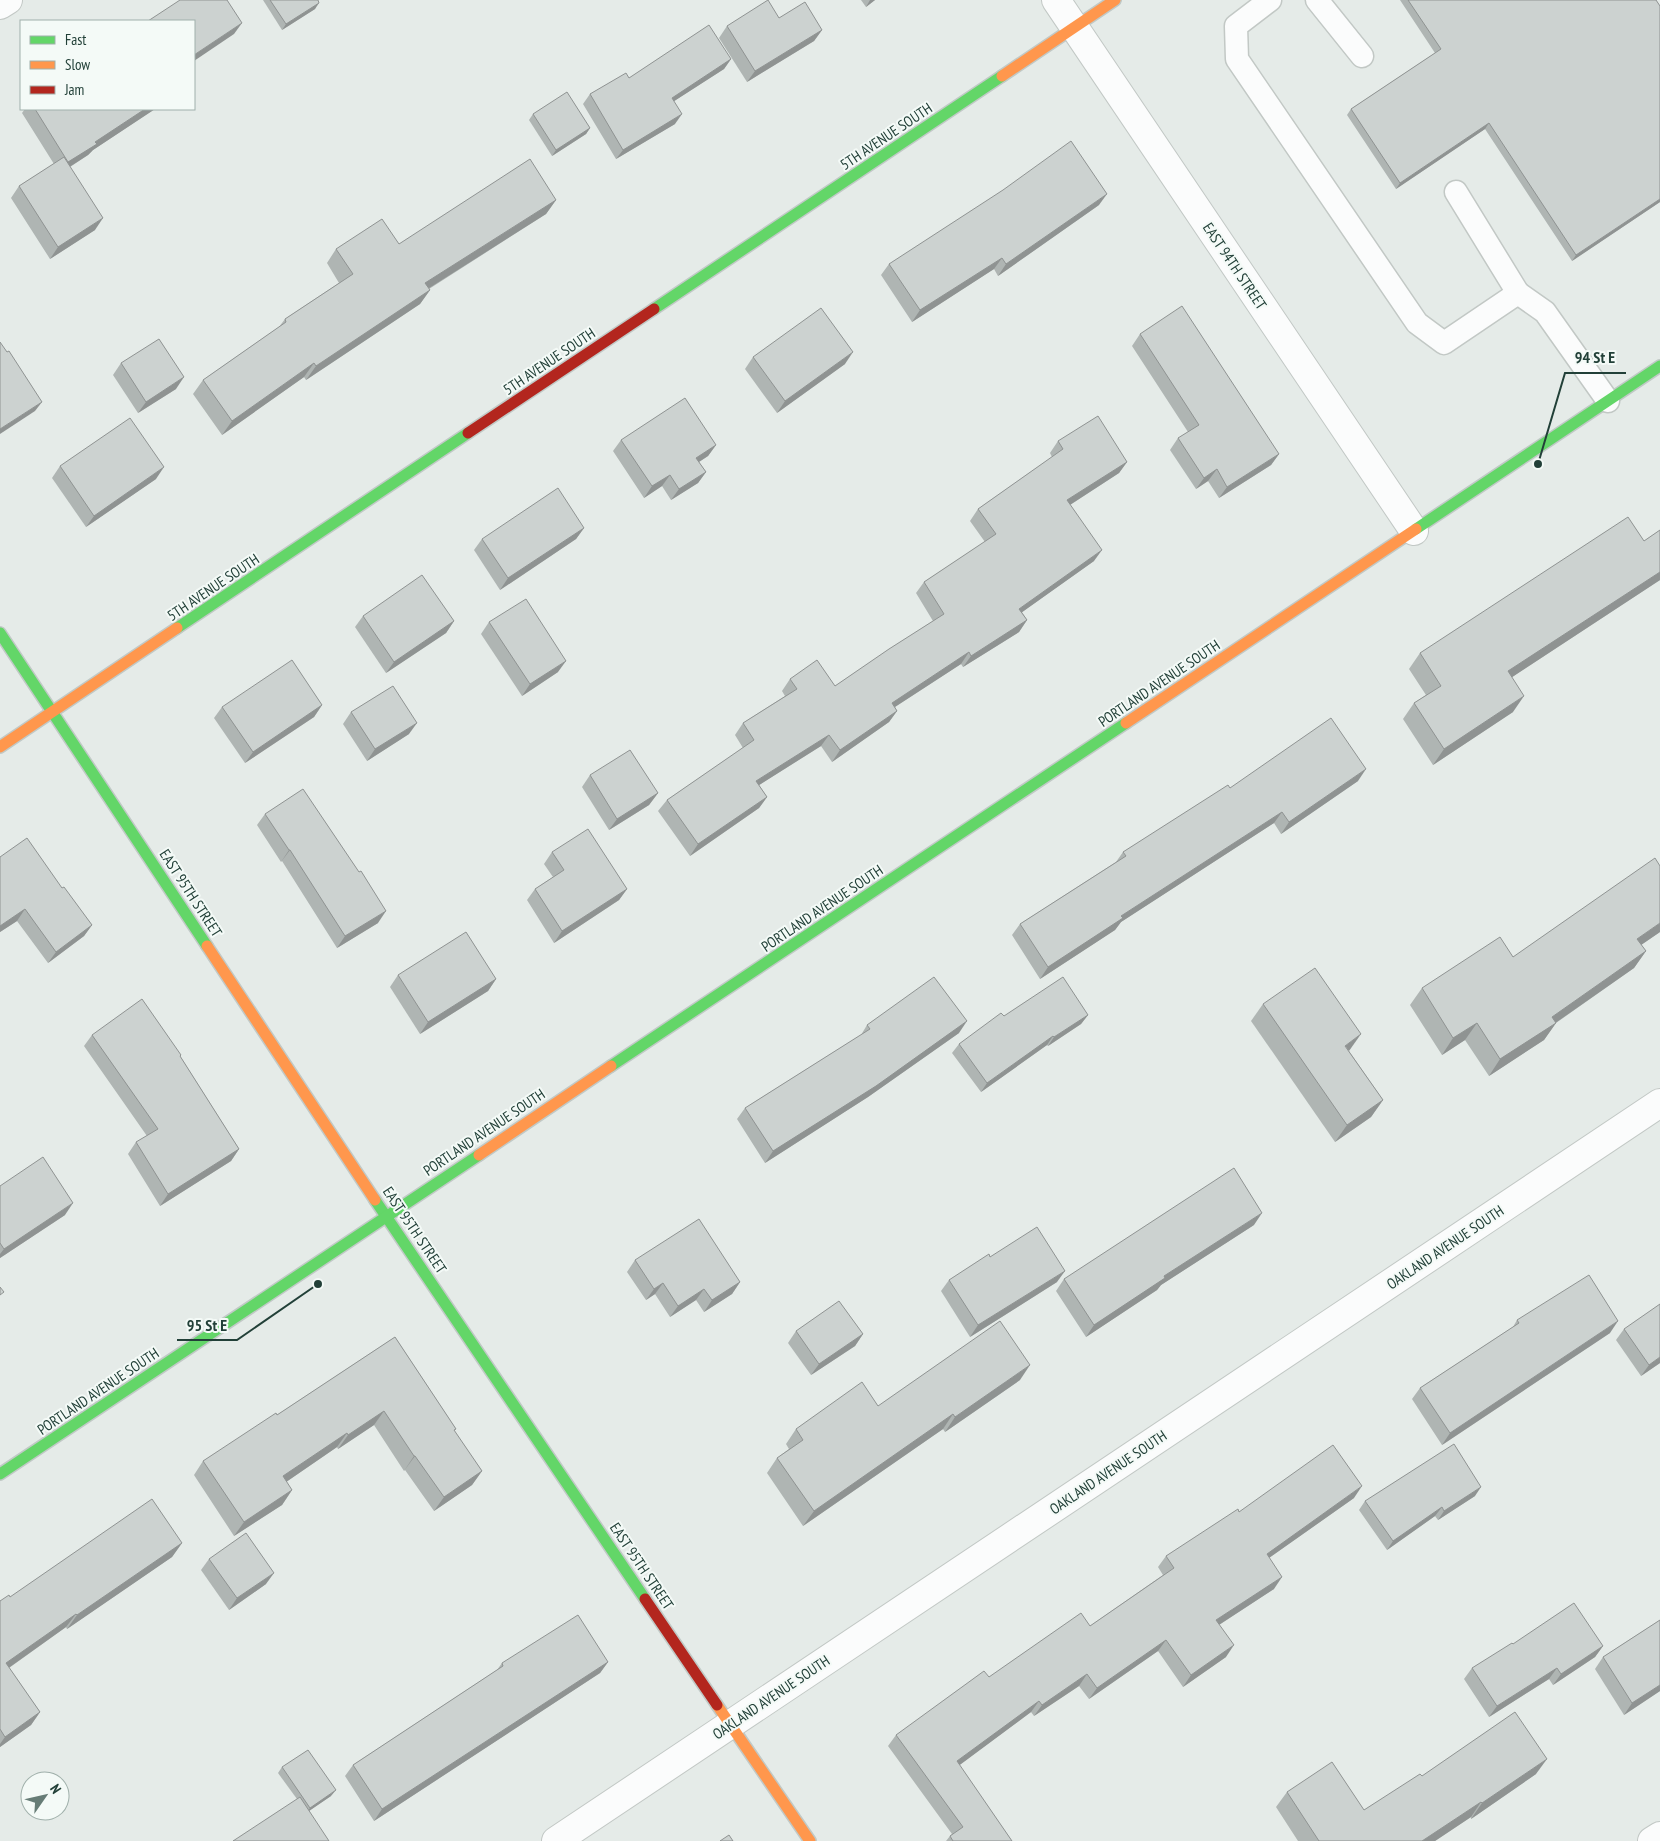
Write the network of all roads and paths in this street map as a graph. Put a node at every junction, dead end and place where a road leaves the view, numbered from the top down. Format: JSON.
{"nodes":[{"id":1,"x":8,"y":0,"type":"edge"},
{"id":2,"x":1056,"y":0,"type":"edge"},
{"id":3,"x":1115,"y":0,"type":"edge"},
{"id":4,"x":1270,"y":0,"type":"edge"},
{"id":5,"x":1317,"y":0,"type":"edge"},
{"id":6,"x":0,"y":5,"type":"edge"},
{"id":7,"x":1074,"y":27,"type":"junction"},
{"id":8,"x":1362,"y":56,"type":"dead end"},
{"id":9,"x":1456,"y":192,"type":"dead end"},
{"id":10,"x":1518,"y":294,"type":"junction"},
{"id":11,"x":1660,"y":366,"type":"edge"},
{"id":12,"x":1608,"y":401,"type":"junction"},
{"id":13,"x":1414,"y":531,"type":"junction"},
{"id":14,"x":0,"y":633,"type":"edge"},
{"id":15,"x":53,"y":712,"type":"junction"},
{"id":16,"x":0,"y":747,"type":"edge"},
{"id":17,"x":1660,"y":1102,"type":"edge"},
{"id":18,"x":386,"y":1216,"type":"junction"},
{"id":19,"x":0,"y":1474,"type":"edge"},
{"id":20,"x":731,"y":1724,"type":"junction"},
{"id":21,"x":1660,"y":1836,"type":"edge"},
{"id":22,"x":556,"y":1841,"type":"edge"},
{"id":23,"x":810,"y":1841,"type":"edge"},
{"id":24,"x":1652,"y":1841,"type":"edge"}],
"edges":[{"from":1,"to":6,"type":"street"},
{"from":2,"to":7,"type":"street","name":"EAST 94TH STREET"},
{"from":3,"to":7,"type":"street","name":"5TH AVENUE SOUTH"},
{"from":4,"to":10,"type":"lane"},
{"from":5,"to":8,"type":"lane"},
{"from":7,"to":13,"type":"street","name":"EAST 94TH STREET"},
{"from":7,"to":15,"type":"street","name":"5TH AVENUE SOUTH"},
{"from":9,"to":10,"type":"lane"},
{"from":10,"to":12,"type":"lane"},
{"from":11,"to":12,"type":"street","name":"PORTLAND AVENUE SOUTH"},
{"from":12,"to":13,"type":"street","name":"PORTLAND AVENUE SOUTH"},
{"from":13,"to":18,"type":"street","name":"PORTLAND AVENUE SOUTH"},
{"from":14,"to":15,"type":"street","name":"EAST 95TH STREET"},
{"from":15,"to":16,"type":"street","name":"5TH AVENUE SOUTH"},
{"from":15,"to":18,"type":"street","name":"EAST 95TH STREET"},
{"from":17,"to":20,"type":"street","name":"OAKLAND AVENUE SOUTH"},
{"from":18,"to":19,"type":"street","name":"PORTLAND AVENUE SOUTH"},
{"from":18,"to":20,"type":"street","name":"EAST 95TH STREET"},
{"from":20,"to":22,"type":"street","name":"OAKLAND AVENUE SOUTH"},
{"from":20,"to":23,"type":"street","name":"EAST 95TH STREET"},
{"from":21,"to":24,"type":"street"}]}
